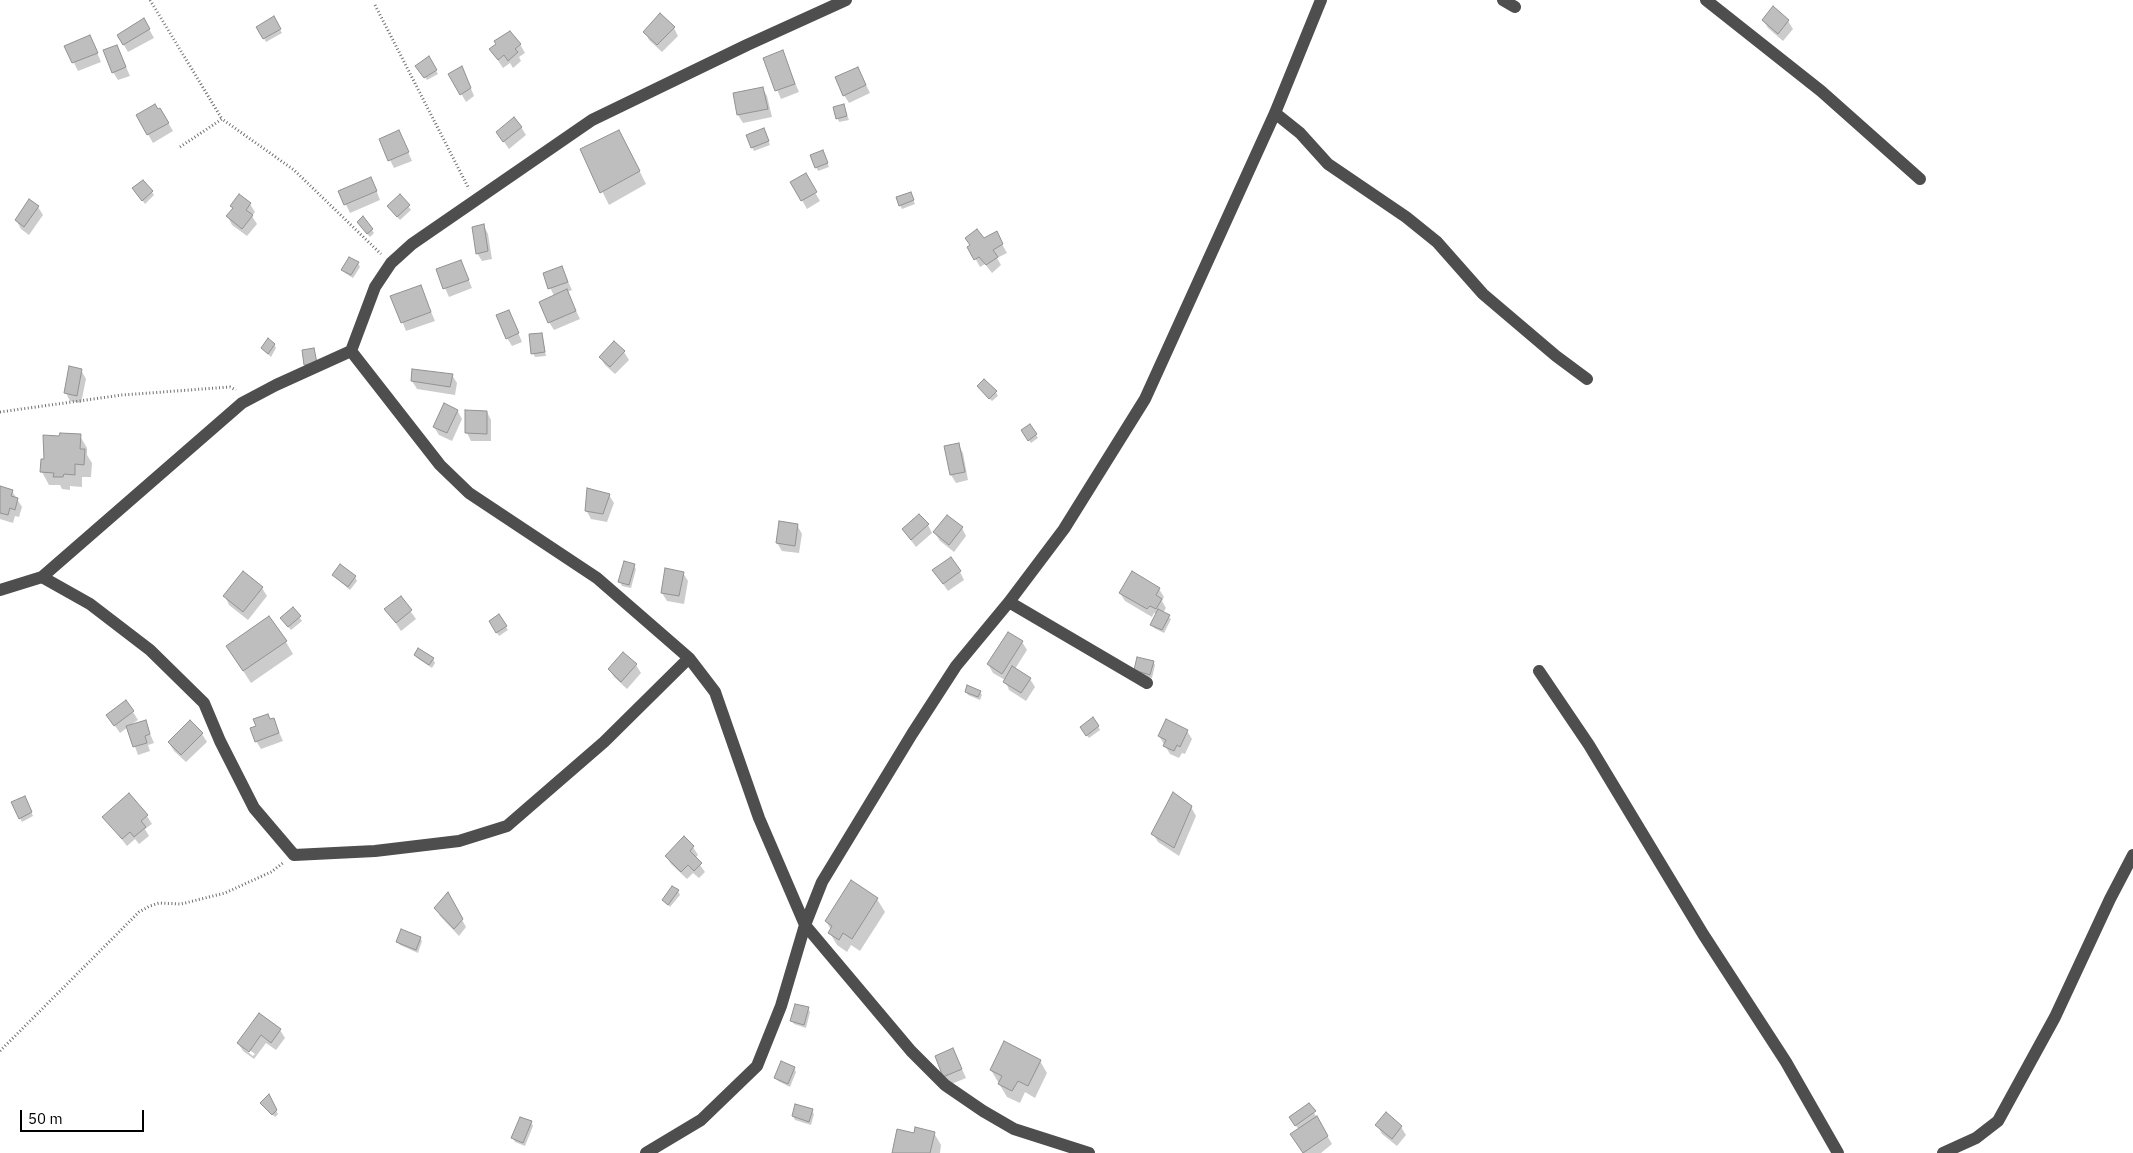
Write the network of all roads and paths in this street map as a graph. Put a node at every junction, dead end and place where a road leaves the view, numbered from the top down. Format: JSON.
{"nodes":[{"id":1,"x":150,"y":0,"type":"edge"},
{"id":2,"x":846,"y":0,"type":"edge"},
{"id":3,"x":1321,"y":0,"type":"edge"},
{"id":4,"x":1504,"y":0,"type":"edge"},
{"id":5,"x":1706,"y":0,"type":"edge"},
{"id":6,"x":375,"y":5,"type":"dead end"},
{"id":7,"x":1515,"y":7,"type":"dead end"},
{"id":8,"x":1275,"y":113,"type":"junction"},
{"id":9,"x":222,"y":119,"type":"junction"},
{"id":10,"x":180,"y":147,"type":"dead end"},
{"id":11,"x":1920,"y":179,"type":"dead end"},
{"id":12,"x":475,"y":201,"type":"junction"},
{"id":13,"x":390,"y":263,"type":"junction"},
{"id":14,"x":351,"y":351,"type":"junction"},
{"id":15,"x":1587,"y":379,"type":"dead end"},
{"id":16,"x":252,"y":398,"type":"junction"},
{"id":17,"x":0,"y":412,"type":"edge"},
{"id":18,"x":42,"y":577,"type":"junction"},
{"id":19,"x":0,"y":590,"type":"edge"},
{"id":20,"x":1009,"y":602,"type":"junction"},
{"id":21,"x":689,"y":658,"type":"junction"},
{"id":22,"x":1539,"y":671,"type":"dead end"},
{"id":23,"x":1147,"y":683,"type":"dead end"},
{"id":24,"x":294,"y":855,"type":"junction"},
{"id":25,"x":2133,"y":855,"type":"edge"},
{"id":26,"x":805,"y":926,"type":"junction"},
{"id":27,"x":0,"y":1051,"type":"edge"},
{"id":28,"x":646,"y":1153,"type":"edge"},
{"id":29,"x":1089,"y":1153,"type":"edge"},
{"id":30,"x":1838,"y":1153,"type":"edge"},
{"id":31,"x":1943,"y":1153,"type":"edge"}],
"edges":[{"from":1,"to":9,"type":"path"},
{"from":2,"to":12,"type":"street"},
{"from":3,"to":8,"type":"street"},
{"from":4,"to":7,"type":"street"},
{"from":5,"to":11,"type":"street"},
{"from":6,"to":12,"type":"path"},
{"from":8,"to":15,"type":"street"},
{"from":8,"to":20,"type":"street"},
{"from":9,"to":10,"type":"path"},
{"from":9,"to":13,"type":"path"},
{"from":12,"to":13,"type":"street"},
{"from":13,"to":14,"type":"street"},
{"from":14,"to":16,"type":"street"},
{"from":14,"to":21,"type":"street"},
{"from":16,"to":17,"type":"path"},
{"from":16,"to":18,"type":"street"},
{"from":18,"to":19,"type":"street"},
{"from":18,"to":24,"type":"street"},
{"from":20,"to":23,"type":"street"},
{"from":20,"to":26,"type":"street"},
{"from":21,"to":24,"type":"street"},
{"from":21,"to":26,"type":"street"},
{"from":22,"to":30,"type":"street"},
{"from":24,"to":27,"type":"path"},
{"from":25,"to":31,"type":"street"},
{"from":26,"to":28,"type":"street"},
{"from":26,"to":29,"type":"street"}]}
